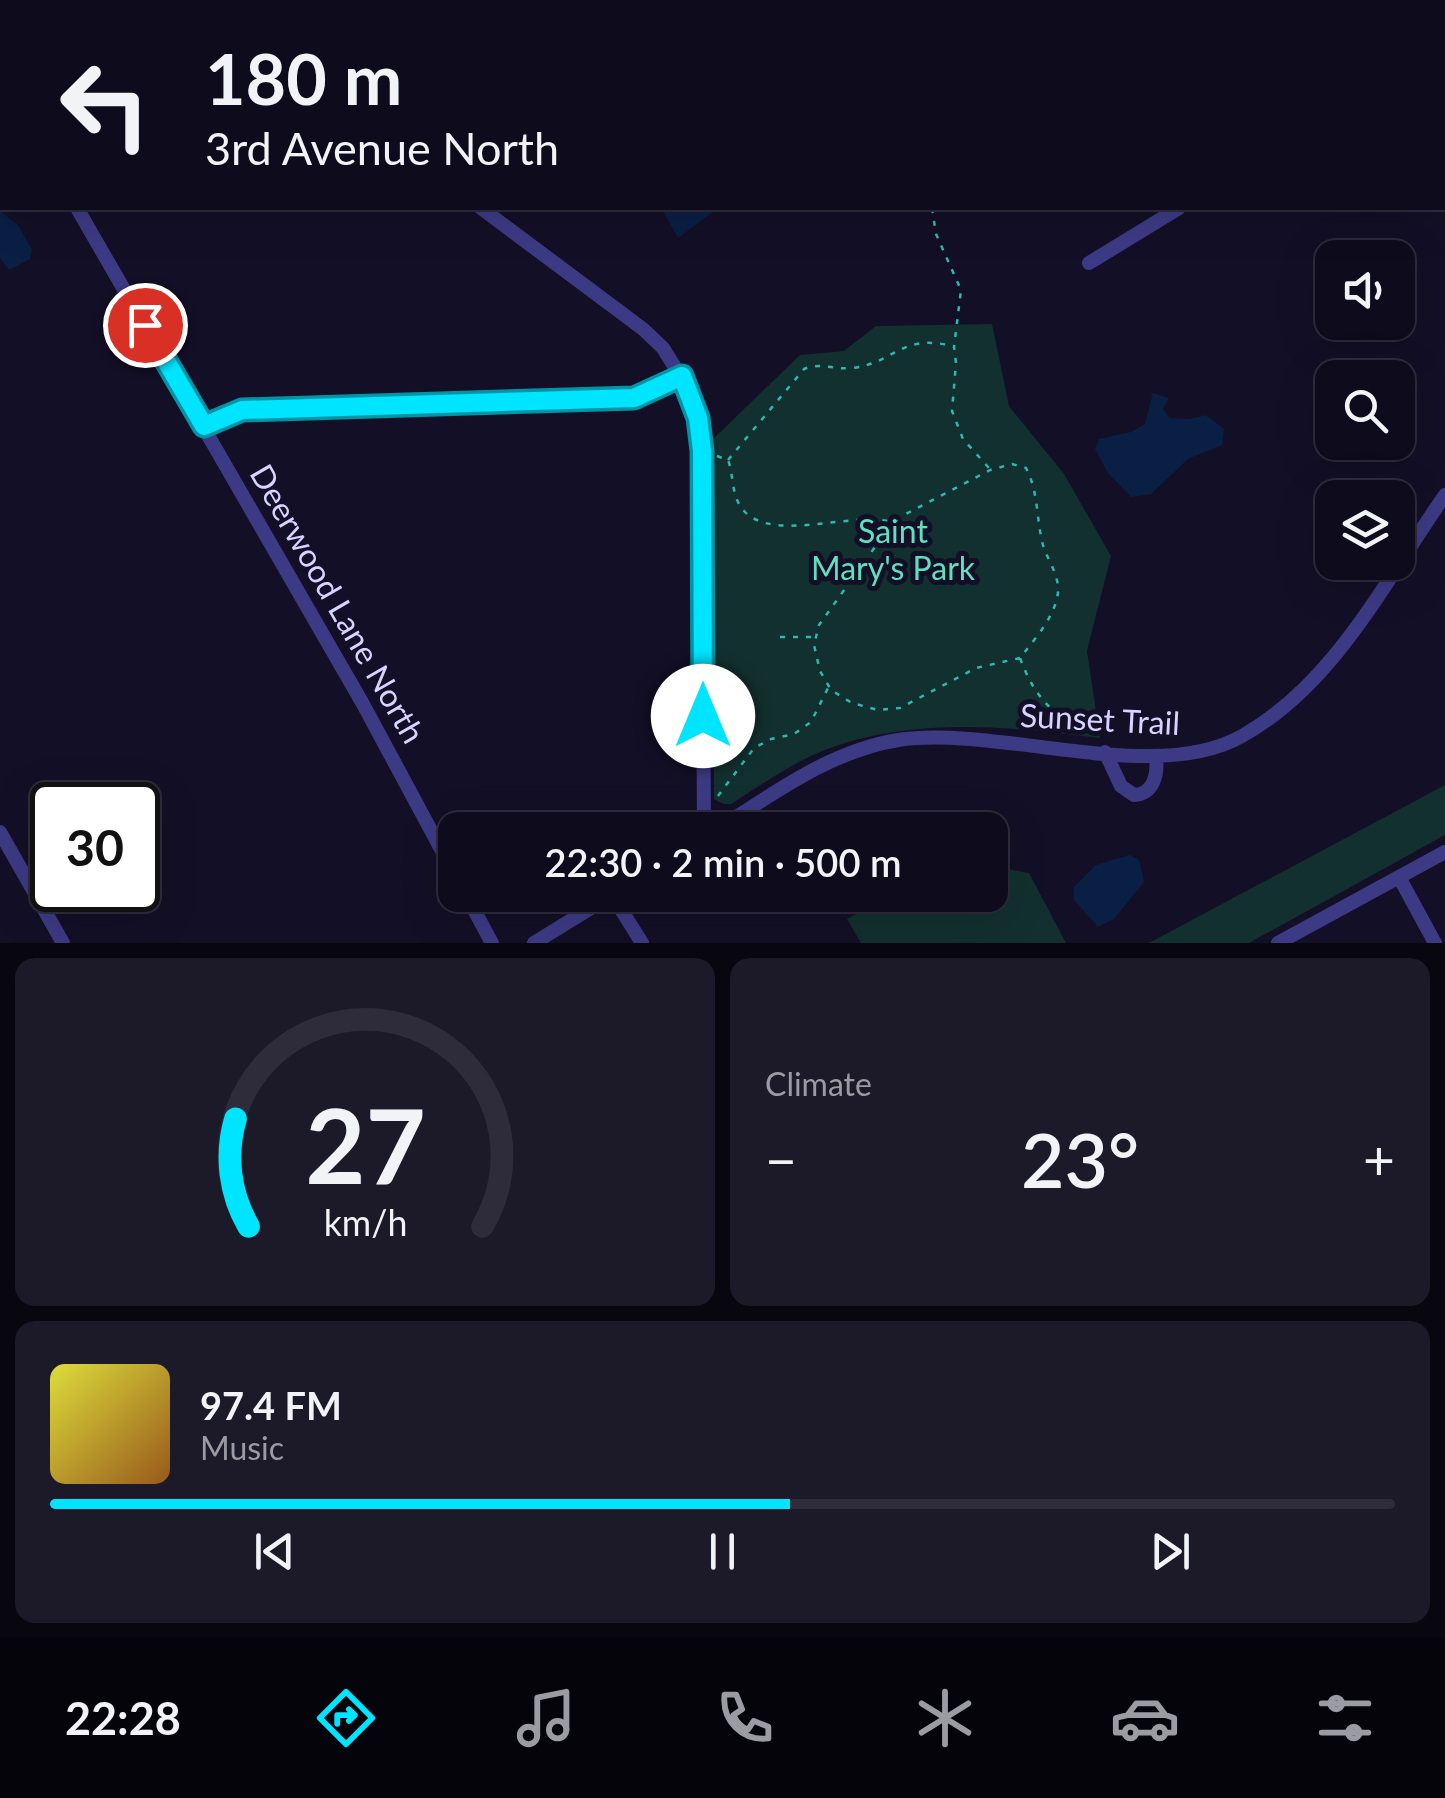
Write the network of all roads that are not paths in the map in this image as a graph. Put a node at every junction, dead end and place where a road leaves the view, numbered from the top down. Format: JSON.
{"nodes":[{"id":1,"x":78,"y":210,"type":"edge"},
{"id":2,"x":484,"y":210,"type":"edge"},
{"id":3,"x":1176,"y":210,"type":"edge"},
{"id":4,"x":1089,"y":263,"type":"dead end"},
{"id":5,"x":682,"y":376,"type":"junction"},
{"id":6,"x":204,"y":426,"type":"junction"},
{"id":7,"x":1445,"y":495,"type":"edge"},
{"id":8,"x":1106,"y":752,"type":"junction"},
{"id":9,"x":1156,"y":757,"type":"junction"},
{"id":10,"x":704,"y":812,"type":"edge"},
{"id":11,"x":745,"y":812,"type":"edge"},
{"id":12,"x":0,"y":832,"type":"edge"},
{"id":13,"x":438,"y":843,"type":"edge"},
{"id":14,"x":1445,"y":852,"type":"edge"},
{"id":15,"x":1399,"y":877,"type":"junction"},
{"id":16,"x":475,"y":912,"type":"edge"},
{"id":17,"x":584,"y":912,"type":"edge"},
{"id":18,"x":623,"y":912,"type":"edge"},
{"id":19,"x":62,"y":943,"type":"edge"},
{"id":20,"x":492,"y":943,"type":"edge"},
{"id":21,"x":534,"y":943,"type":"edge"},
{"id":22,"x":642,"y":943,"type":"edge"},
{"id":23,"x":1278,"y":943,"type":"edge"},
{"id":24,"x":1435,"y":943,"type":"edge"}],
"edges":[{"from":1,"to":6,"type":"street","name":"Deerwood Lane North"},
{"from":2,"to":5,"type":"street"},
{"from":3,"to":4,"type":"street"},
{"from":5,"to":6,"type":"street"},
{"from":5,"to":10,"type":"street"},
{"from":6,"to":13,"type":"street","name":"Deerwood Lane North"},
{"from":7,"to":9,"type":"street","name":"Sunset Trail"},
{"from":8,"to":9,"type":"street","name":"Sunset Trail"},
{"from":8,"to":9,"type":"street"},
{"from":8,"to":11,"type":"street","name":"Sunset Trail"},
{"from":12,"to":19,"type":"street"},
{"from":14,"to":15,"type":"street"},
{"from":15,"to":23,"type":"street"},
{"from":15,"to":24,"type":"street"},
{"from":16,"to":20,"type":"street"},
{"from":17,"to":21,"type":"street"},
{"from":18,"to":22,"type":"street"}]}
